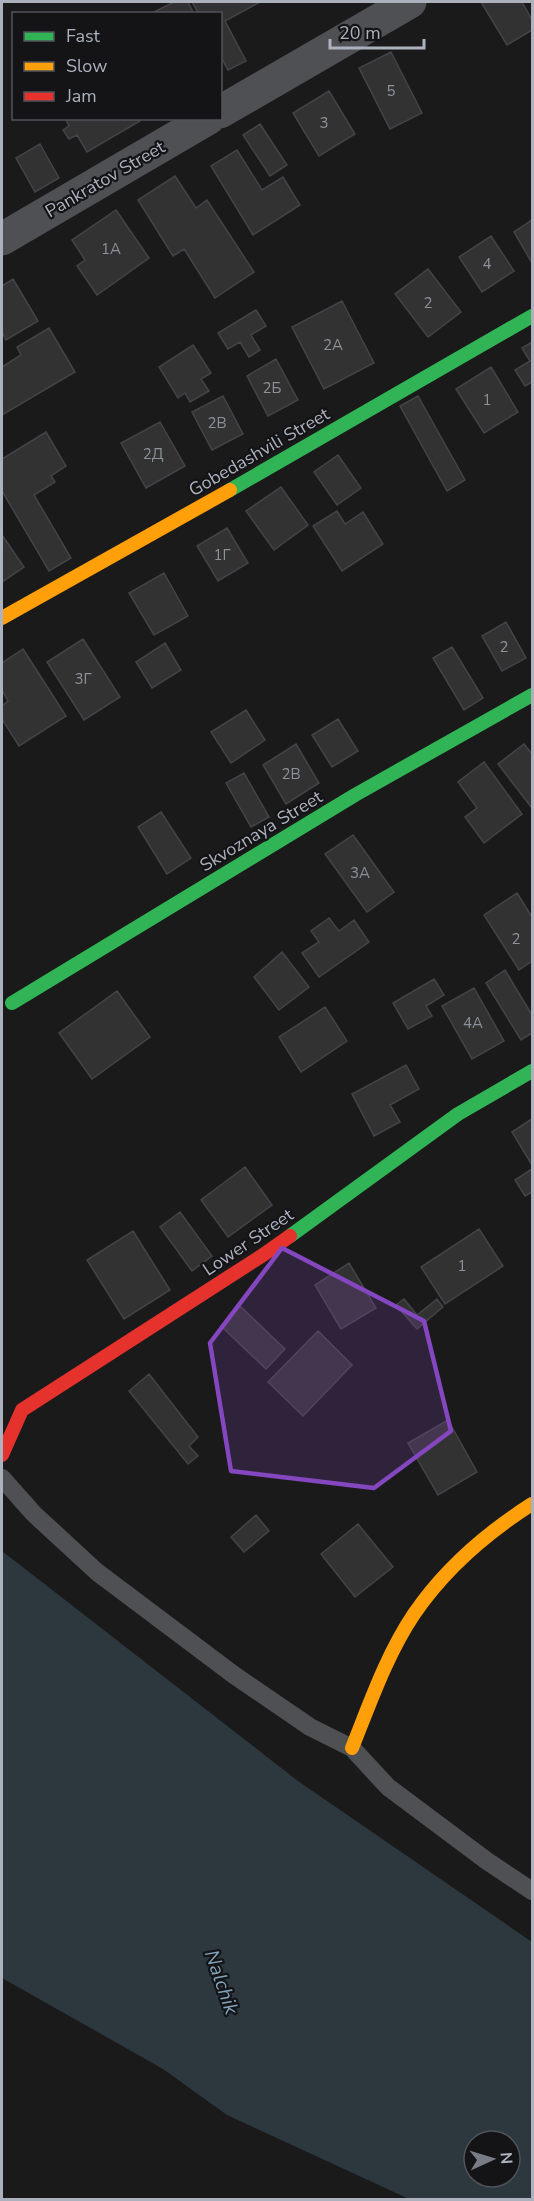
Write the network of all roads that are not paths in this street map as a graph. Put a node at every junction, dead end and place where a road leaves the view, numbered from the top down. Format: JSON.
{"nodes":[{"id":1,"x":410,"y":2,"type":"edge"},
{"id":2,"x":222,"y":111,"type":"edge"},
{"id":3,"x":206,"y":120,"type":"edge"},
{"id":4,"x":2,"y":239,"type":"edge"},
{"id":5,"x":532,"y":316,"type":"edge"},
{"id":6,"x":2,"y":618,"type":"edge"},
{"id":7,"x":532,"y":695,"type":"edge"},
{"id":8,"x":7,"y":1005,"type":"edge"},
{"id":9,"x":532,"y":1071,"type":"edge"},
{"id":10,"x":2,"y":1455,"type":"edge"},
{"id":11,"x":2,"y":1478,"type":"edge"},
{"id":12,"x":532,"y":1504,"type":"edge"},
{"id":13,"x":352,"y":1748,"type":"junction"},
{"id":14,"x":532,"y":1891,"type":"edge"}],
"edges":[{"from":1,"to":2,"type":"street"},
{"from":3,"to":4,"type":"street","name":"Pankratov Street"},
{"from":5,"to":6,"type":"street","name":"Gobedashvili Street"},
{"from":7,"to":8,"type":"street","name":"Skvoznaya Street"},
{"from":9,"to":10,"type":"street","name":"Lower Street"},
{"from":11,"to":13,"type":"lane"},
{"from":12,"to":13,"type":"street"},
{"from":13,"to":14,"type":"lane"}]}
